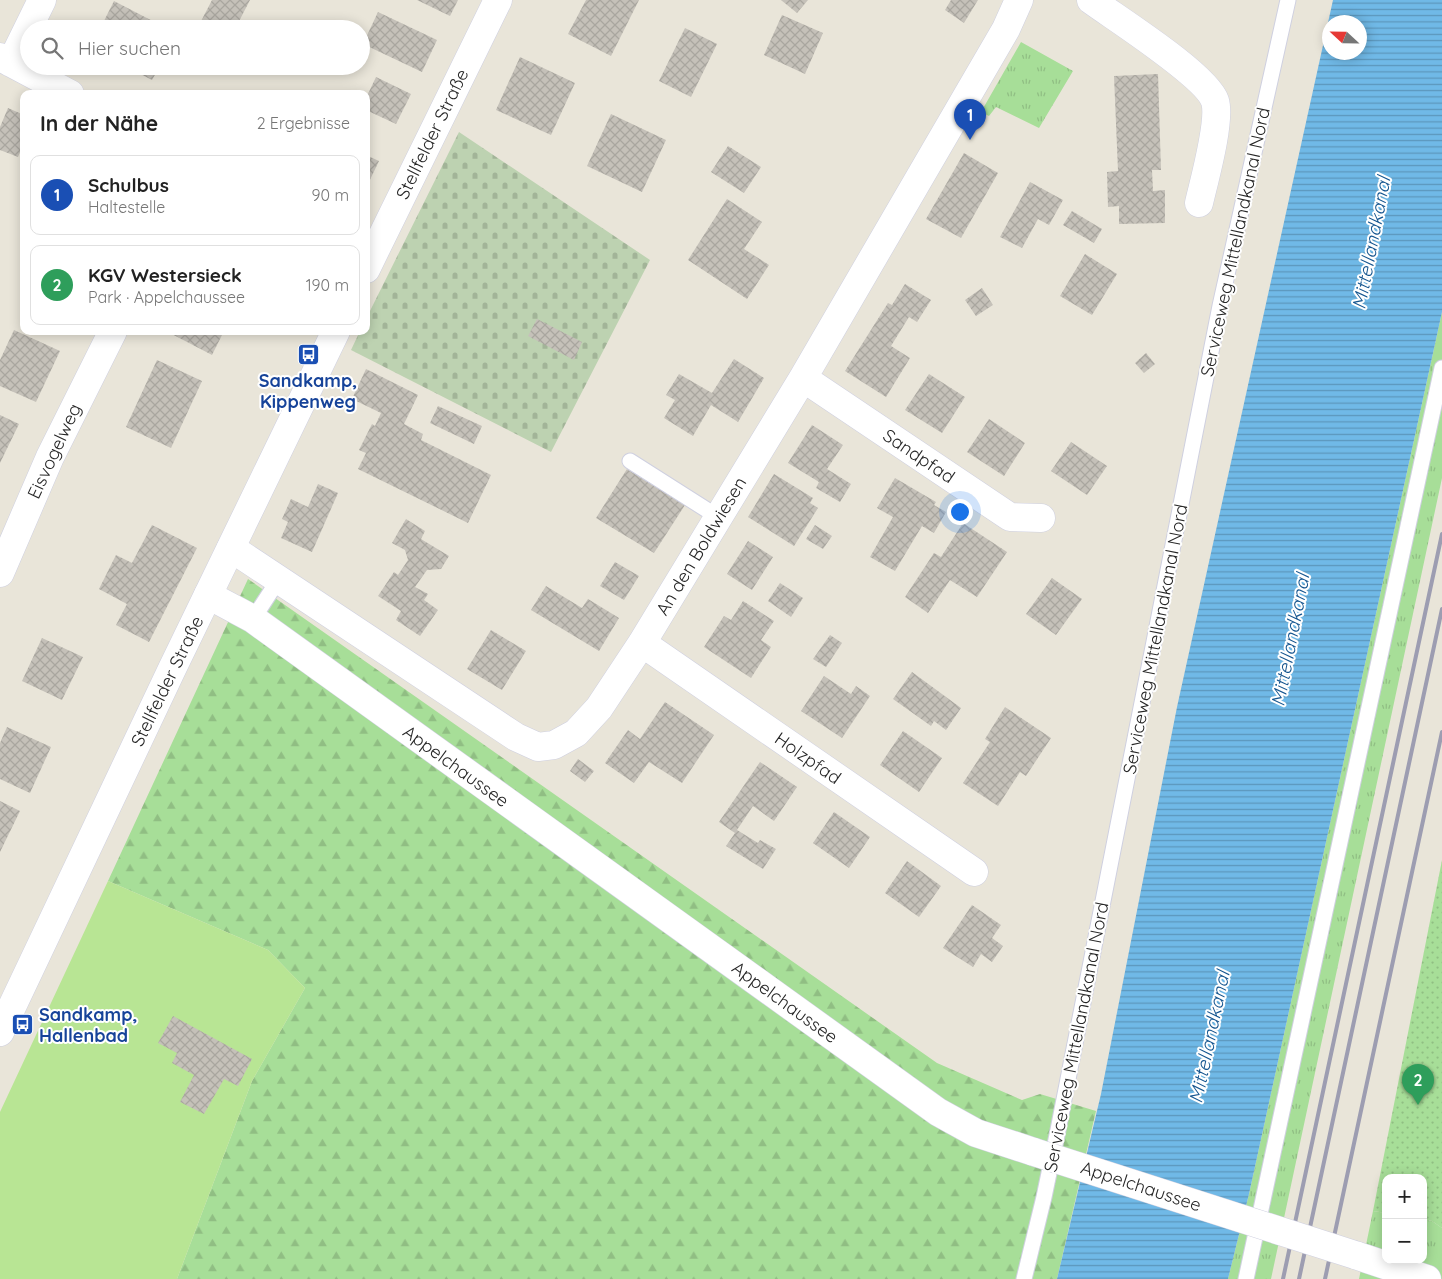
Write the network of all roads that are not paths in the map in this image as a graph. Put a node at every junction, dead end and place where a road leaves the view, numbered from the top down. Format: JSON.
{"nodes":[{"id":1,"x":42,"y":0,"type":"edge"},
{"id":2,"x":498,"y":0,"type":"edge"},
{"id":3,"x":1019,"y":0,"type":"edge"},
{"id":4,"x":1090,"y":0,"type":"edge"},
{"id":5,"x":1288,"y":0,"type":"edge"},
{"id":6,"x":30,"y":20,"type":"edge"},
{"id":7,"x":20,"y":36,"type":"edge"},
{"id":8,"x":5,"y":60,"type":"edge"},
{"id":9,"x":20,"y":68,"type":"edge"},
{"id":10,"x":34,"y":75,"type":"edge"},
{"id":11,"x":62,"y":90,"type":"edge"},
{"id":12,"x":1199,"y":203,"type":"dead end"},
{"id":13,"x":370,"y":253,"type":"edge"},
{"id":14,"x":110,"y":335,"type":"edge"},
{"id":15,"x":334,"y":335,"type":"edge"},
{"id":16,"x":1442,"y":368,"type":"edge"},
{"id":17,"x":803,"y":378,"type":"junction"},
{"id":18,"x":630,"y":461,"type":"dead end"},
{"id":19,"x":718,"y":517,"type":"junction"},
{"id":20,"x":1041,"y":518,"type":"dead end"},
{"id":21,"x":231,"y":548,"type":"junction"},
{"id":22,"x":0,"y":573,"type":"edge"},
{"id":23,"x":279,"y":578,"type":"junction"},
{"id":24,"x":208,"y":595,"type":"junction"},
{"id":25,"x":253,"y":619,"type":"junction"},
{"id":26,"x":642,"y":643,"type":"junction"},
{"id":27,"x":974,"y":872,"type":"dead end"},
{"id":28,"x":0,"y":1032,"type":"edge"},
{"id":29,"x":1024,"y":1279,"type":"edge"},
{"id":30,"x":1246,"y":1279,"type":"edge"},
{"id":31,"x":1427,"y":1279,"type":"edge"}],
"edges":[{"from":1,"to":6,"type":"street"},
{"from":2,"to":13,"type":"street","name":"Stellfelder Straße"},
{"from":3,"to":17,"type":"street","name":"An den Boldwiesen"},
{"from":4,"to":12,"type":"street"},
{"from":5,"to":29,"type":"lane","name":"Serviceweg Mittellandkanal Nord"},
{"from":7,"to":8,"type":"street"},
{"from":8,"to":9,"type":"street"},
{"from":10,"to":11,"type":"street"},
{"from":14,"to":22,"type":"street","name":"Eisvogelweg"},
{"from":15,"to":21,"type":"street","name":"Stellfelder Straße"},
{"from":16,"to":30,"type":"lane"},
{"from":17,"to":19,"type":"street","name":"An den Boldwiesen"},
{"from":17,"to":20,"type":"street","name":"Sandpfad"},
{"from":18,"to":19,"type":"lane"},
{"from":19,"to":26,"type":"street","name":"An den Boldwiesen"},
{"from":21,"to":23,"type":"street","name":"An den Boldwiesen"},
{"from":21,"to":24,"type":"street","name":"Stellfelder Straße"},
{"from":23,"to":25,"type":"lane"},
{"from":23,"to":26,"type":"street","name":"An den Boldwiesen"},
{"from":24,"to":25,"type":"street","name":"Appelchaussee"},
{"from":24,"to":28,"type":"street","name":"Stellfelder Straße"},
{"from":25,"to":31,"type":"street","name":"Appelchaussee","bridge":true},
{"from":26,"to":27,"type":"street","name":"Holzpfad"}]}
